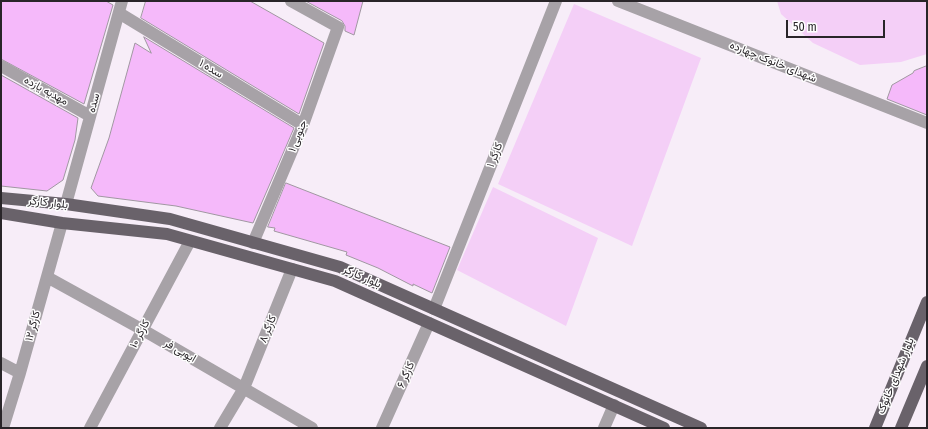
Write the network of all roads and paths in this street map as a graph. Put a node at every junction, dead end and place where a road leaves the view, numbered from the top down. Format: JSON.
{"nodes":[{"id":1,"x":291,"y":1,"type":"edge"},
{"id":2,"x":556,"y":1,"type":"edge"},
{"id":3,"x":618,"y":1,"type":"edge"},
{"id":4,"x":120,"y":7,"type":"edge"},
{"id":5,"x":1,"y":66,"type":"edge"},
{"id":6,"x":90,"y":116,"type":"junction"},
{"id":7,"x":927,"y":123,"type":"edge"},
{"id":8,"x":303,"y":125,"type":"junction"},
{"id":9,"x":1,"y":198,"type":"edge"},
{"id":10,"x":66,"y":204,"type":"junction"},
{"id":11,"x":1,"y":213,"type":"edge"},
{"id":12,"x":62,"y":223,"type":"junction"},
{"id":13,"x":190,"y":241,"type":"junction"},
{"id":14,"x":253,"y":243,"type":"junction"},
{"id":15,"x":292,"y":269,"type":"junction"},
{"id":16,"x":46,"y":277,"type":"junction"},
{"id":17,"x":927,"y":302,"type":"edge"},
{"id":18,"x":434,"y":309,"type":"junction"},
{"id":19,"x":429,"y":323,"type":"junction"},
{"id":20,"x":143,"y":330,"type":"junction"},
{"id":21,"x":1,"y":363,"type":"edge"},
{"id":22,"x":927,"y":366,"type":"edge"},
{"id":23,"x":20,"y":373,"type":"junction"},
{"id":24,"x":244,"y":388,"type":"junction"},
{"id":25,"x":614,"y":405,"type":"junction"},
{"id":26,"x":3,"y":428,"type":"edge"},
{"id":27,"x":90,"y":428,"type":"edge"},
{"id":28,"x":220,"y":428,"type":"edge"},
{"id":29,"x":312,"y":428,"type":"edge"},
{"id":30,"x":382,"y":428,"type":"edge"},
{"id":31,"x":604,"y":428,"type":"edge"},
{"id":32,"x":664,"y":428,"type":"edge"},
{"id":33,"x":701,"y":428,"type":"edge"},
{"id":34,"x":875,"y":428,"type":"edge"},
{"id":35,"x":901,"y":428,"type":"edge"}],
"edges":[{"from":1,"to":8,"type":"street","name":"۱ جنوبی"},
{"from":2,"to":18,"type":"street","name":"کارگر ۱"},
{"from":3,"to":7,"type":"street","name":"شهدای خانوک چهارده"},
{"from":4,"to":6,"type":"street","name":"سده"},
{"from":4,"to":8,"type":"street","name":"سده ۱"},
{"from":5,"to":6,"type":"street","name":"مهدیه یازده"},
{"from":6,"to":10,"type":"street","name":"سده"},
{"from":8,"to":14,"type":"street","name":"۱ جنوبی"},
{"from":9,"to":10,"type":"main road","name":"بلوار کارگر"},
{"from":10,"to":14,"type":"main road","name":"بلوار کارگر"},
{"from":11,"to":12,"type":"main road","name":"بلوار کارگر"},
{"from":12,"to":13,"type":"main road","name":"بلوار کارگر"},
{"from":12,"to":16,"type":"street","name":"کارگر ۱۲"},
{"from":13,"to":15,"type":"main road","name":"بلوار کارگر"},
{"from":13,"to":20,"type":"street","name":"کارگر ۱۰"},
{"from":14,"to":18,"type":"main road","name":"بلوار کارگر"},
{"from":15,"to":19,"type":"main road","name":"بلوار کارگر"},
{"from":15,"to":24,"type":"street","name":"کارگر ۸"},
{"from":16,"to":20,"type":"street","name":"ایوبی فر"},
{"from":16,"to":23,"type":"street","name":"کارگر ۱۲"},
{"from":17,"to":34,"type":"main road","name":"بلوار شهدای خانوک"},
{"from":18,"to":33,"type":"main road","name":"بلوار کارگر"},
{"from":19,"to":25,"type":"main road","name":"بلوار کارگر"},
{"from":19,"to":30,"type":"street","name":"کارگر ۶"},
{"from":20,"to":24,"type":"street","name":"ایوبی فر"},
{"from":20,"to":27,"type":"street","name":"کارگر ۱۰"},
{"from":21,"to":23,"type":"street"},
{"from":22,"to":35,"type":"main road"},
{"from":23,"to":26,"type":"street","name":"کارگر ۱۲"},
{"from":24,"to":28,"type":"street","name":"کارگر ۸"},
{"from":24,"to":29,"type":"street","name":"ایوبی فر"},
{"from":25,"to":31,"type":"street"},
{"from":25,"to":32,"type":"main road","name":"بلوار کارگر"}]}
